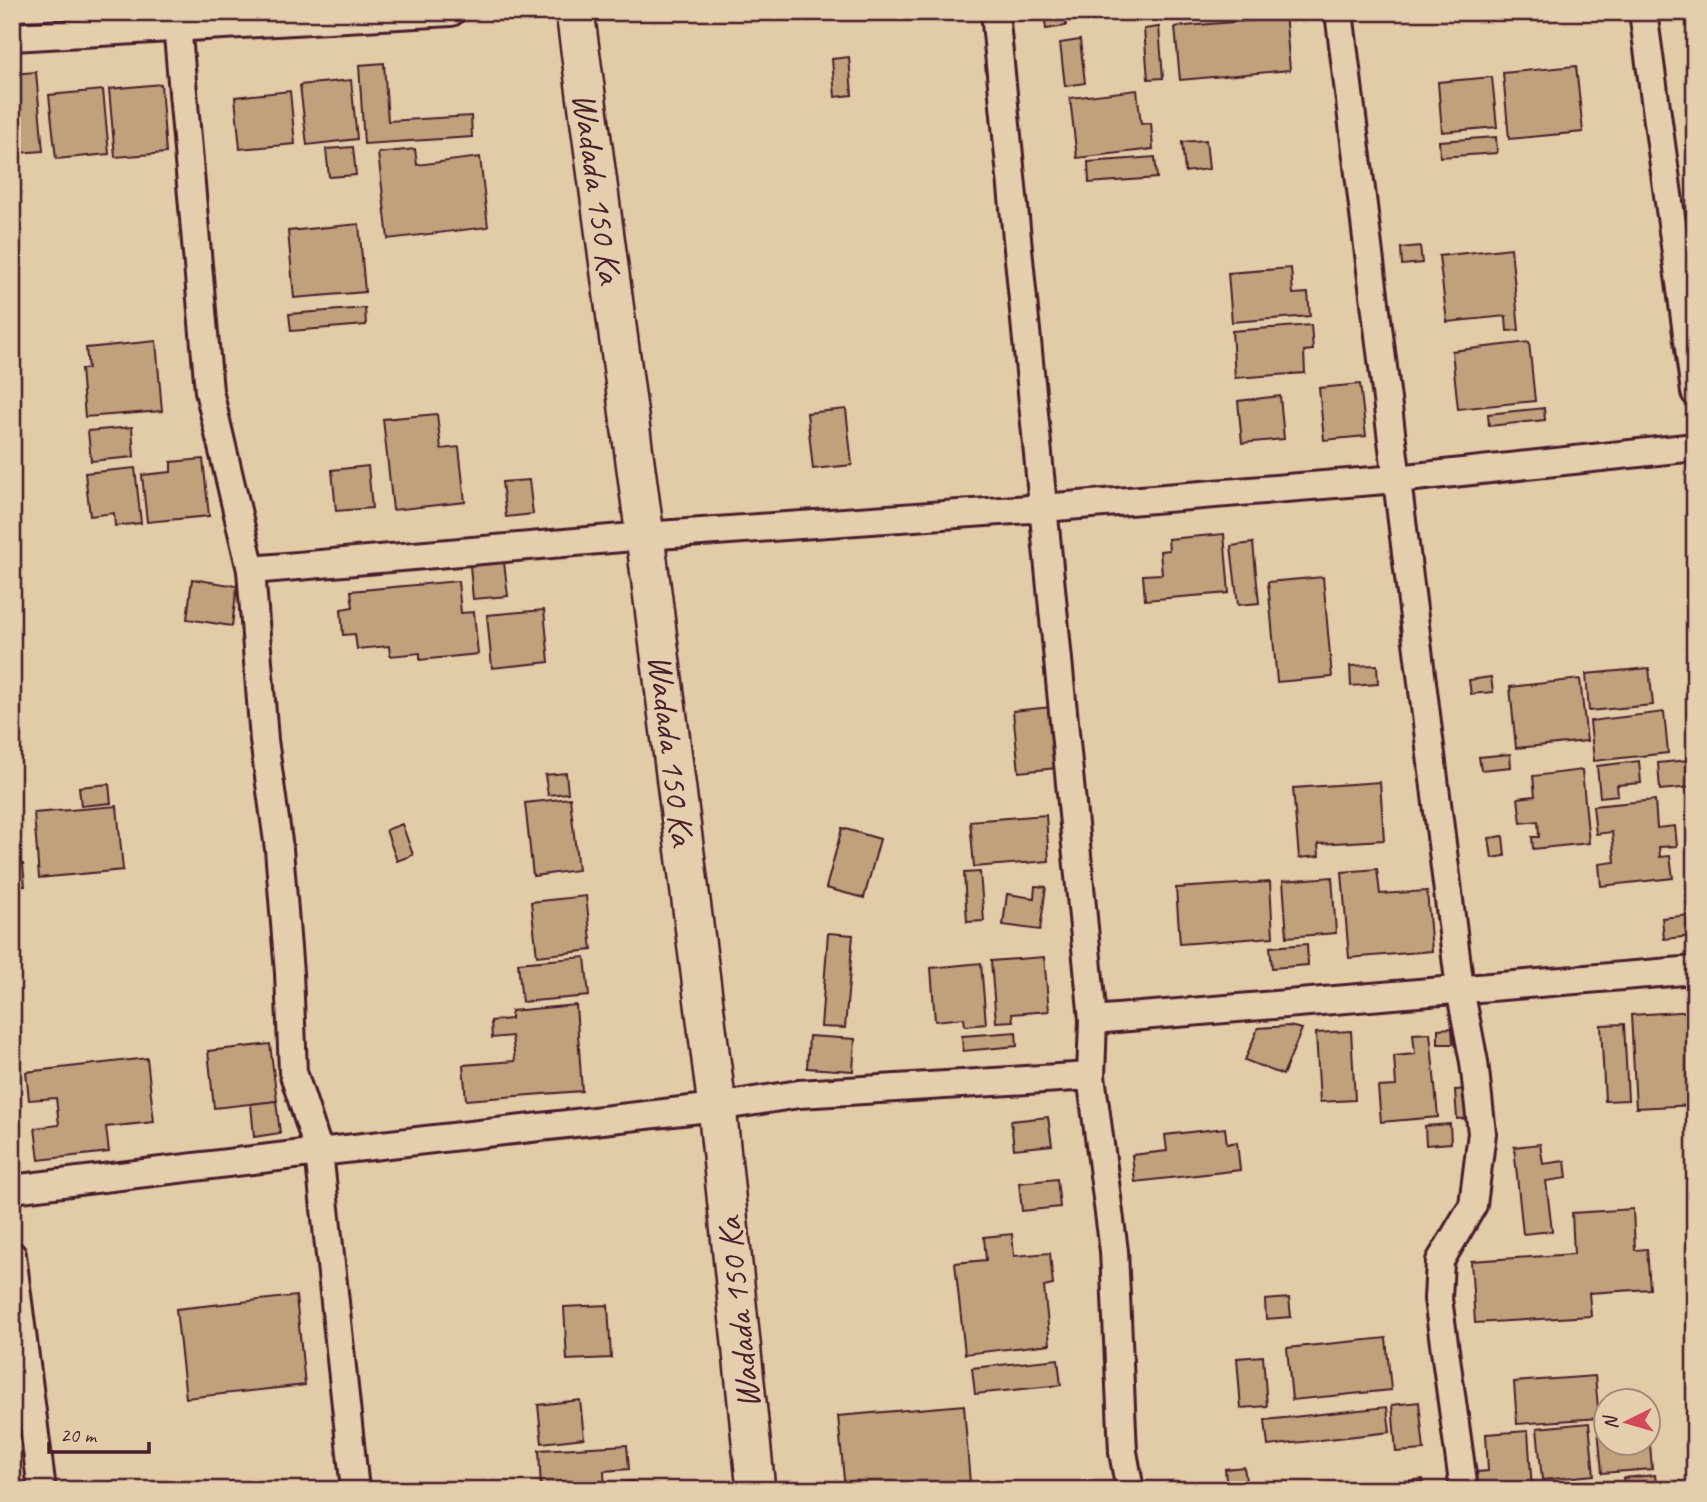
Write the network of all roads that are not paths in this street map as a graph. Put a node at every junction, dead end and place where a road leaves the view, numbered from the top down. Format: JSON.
{"nodes":[{"id":1,"x":451,"y":12,"type":"edge"},
{"id":2,"x":575,"y":12,"type":"edge"},
{"id":3,"x":995,"y":12,"type":"edge"},
{"id":4,"x":1339,"y":12,"type":"edge"},
{"id":5,"x":1643,"y":12,"type":"edge"},
{"id":6,"x":177,"y":20,"type":"edge"},
{"id":7,"x":12,"y":37,"type":"edge"},
{"id":8,"x":1695,"y":391,"type":"edge"},
{"id":9,"x":1695,"y":447,"type":"edge"},
{"id":10,"x":1397,"y":480,"type":"junction"},
{"id":11,"x":1043,"y":508,"type":"junction"},
{"id":12,"x":645,"y":537,"type":"junction"},
{"id":13,"x":251,"y":570,"type":"junction"},
{"id":14,"x":1695,"y":970,"type":"edge"},
{"id":15,"x":1460,"y":989,"type":"junction"},
{"id":16,"x":1093,"y":1020,"type":"junction"},
{"id":17,"x":1091,"y":1076,"type":"junction"},
{"id":18,"x":717,"y":1107,"type":"junction"},
{"id":19,"x":319,"y":1152,"type":"junction"},
{"id":20,"x":12,"y":1189,"type":"edge"},
{"id":21,"x":12,"y":1255,"type":"edge"},
{"id":22,"x":42,"y":1490,"type":"edge"},
{"id":23,"x":355,"y":1490,"type":"edge"},
{"id":24,"x":756,"y":1490,"type":"edge"},
{"id":25,"x":1130,"y":1490,"type":"edge"},
{"id":26,"x":1464,"y":1490,"type":"edge"}],
"edges":[{"from":1,"to":6,"type":"street"},
{"from":2,"to":12,"type":"street","name":"Wadada 150 Ka"},
{"from":3,"to":11,"type":"street"},
{"from":4,"to":10,"type":"street"},
{"from":5,"to":8,"type":"street"},
{"from":6,"to":7,"type":"street"},
{"from":6,"to":13,"type":"street"},
{"from":9,"to":10,"type":"street"},
{"from":10,"to":11,"type":"street"},
{"from":10,"to":15,"type":"street"},
{"from":11,"to":12,"type":"street"},
{"from":11,"to":16,"type":"street"},
{"from":12,"to":13,"type":"street"},
{"from":12,"to":18,"type":"street","name":"Wadada 150 Ka"},
{"from":13,"to":19,"type":"street"},
{"from":14,"to":15,"type":"street"},
{"from":15,"to":16,"type":"street"},
{"from":15,"to":26,"type":"street"},
{"from":16,"to":17,"type":"street"},
{"from":17,"to":18,"type":"street"},
{"from":17,"to":25,"type":"street"},
{"from":18,"to":19,"type":"street"},
{"from":18,"to":24,"type":"street","name":"Wadada 150 Ka"},
{"from":19,"to":20,"type":"street"},
{"from":19,"to":23,"type":"street"},
{"from":21,"to":22,"type":"street"}]}
